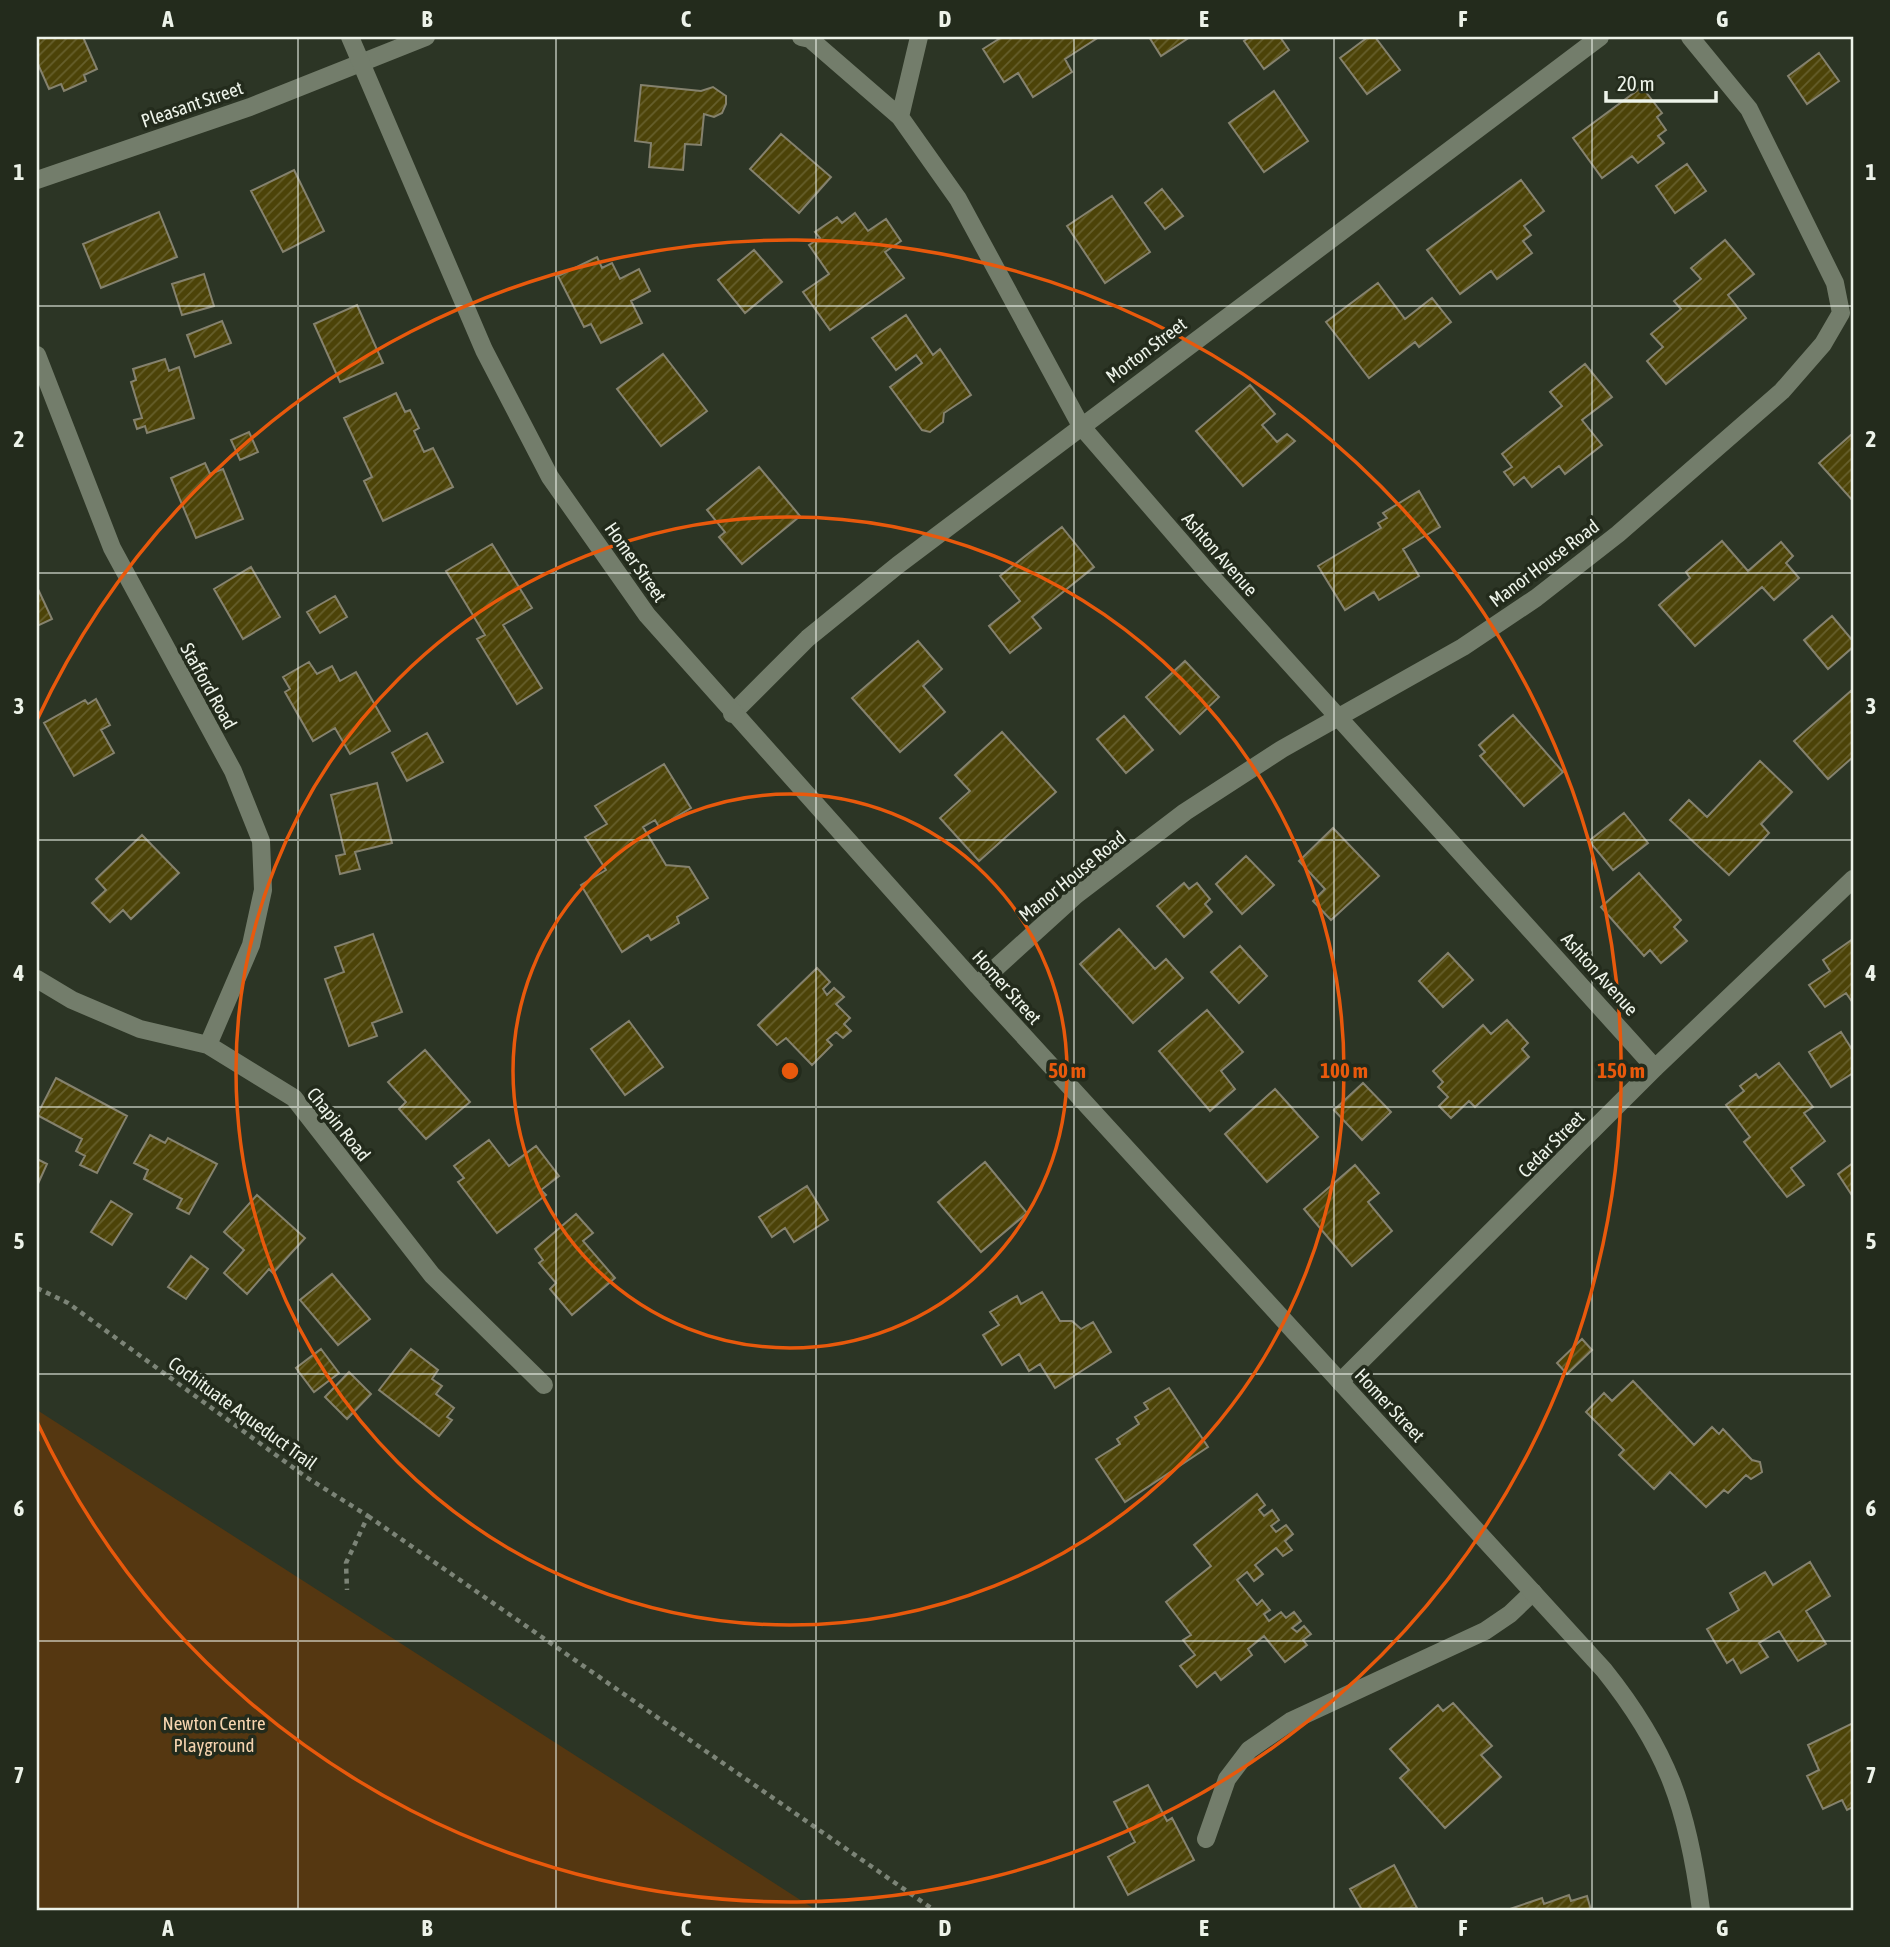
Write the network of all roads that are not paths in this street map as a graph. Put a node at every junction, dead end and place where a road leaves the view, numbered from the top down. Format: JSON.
{"nodes":[{"id":1,"x":350,"y":37,"type":"edge"},
{"id":2,"x":426,"y":37,"type":"edge"},
{"id":3,"x":919,"y":37,"type":"edge"},
{"id":4,"x":1600,"y":37,"type":"edge"},
{"id":5,"x":1690,"y":37,"type":"edge"},
{"id":6,"x":810,"y":38,"type":"edge"},
{"id":7,"x":359,"y":62,"type":"junction"},
{"id":8,"x":900,"y":117,"type":"junction"},
{"id":9,"x":37,"y":180,"type":"edge"},
{"id":10,"x":37,"y":355,"type":"edge"},
{"id":11,"x":1081,"y":426,"type":"junction"},
{"id":12,"x":732,"y":714,"type":"junction"},
{"id":13,"x":1339,"y":718,"type":"junction"},
{"id":14,"x":1853,"y":879,"type":"edge"},
{"id":15,"x":37,"y":979,"type":"edge"},
{"id":16,"x":977,"y":985,"type":"junction"},
{"id":17,"x":208,"y":1045,"type":"junction"},
{"id":18,"x":1655,"y":1068,"type":"junction"},
{"id":19,"x":1340,"y":1382,"type":"junction"},
{"id":20,"x":544,"y":1385,"type":"dead end"},
{"id":21,"x":1533,"y":1592,"type":"junction"},
{"id":22,"x":1206,"y":1839,"type":"dead end"},
{"id":23,"x":1701,"y":1910,"type":"edge"}],
"edges":[{"from":1,"to":7,"type":"street","name":"Homer Street"},
{"from":2,"to":7,"type":"street","name":"Pleasant Street"},
{"from":3,"to":8,"type":"street"},
{"from":4,"to":11,"type":"street","name":"Morton Street"},
{"from":5,"to":13,"type":"street","name":"Manor House Road"},
{"from":6,"to":8,"type":"street","name":"Ashton Avenue"},
{"from":7,"to":9,"type":"street","name":"Pleasant Street"},
{"from":7,"to":12,"type":"street","name":"Homer Street"},
{"from":8,"to":11,"type":"street","name":"Ashton Avenue"},
{"from":10,"to":17,"type":"street","name":"Stafford Road"},
{"from":11,"to":12,"type":"street","name":"Morton Street"},
{"from":11,"to":13,"type":"street","name":"Ashton Avenue"},
{"from":12,"to":16,"type":"street","name":"Homer Street"},
{"from":13,"to":16,"type":"street","name":"Manor House Road"},
{"from":13,"to":18,"type":"street","name":"Ashton Avenue"},
{"from":14,"to":18,"type":"street","name":"Cedar Street"},
{"from":15,"to":17,"type":"street","name":"Chapin Road"},
{"from":16,"to":19,"type":"street","name":"Homer Street"},
{"from":17,"to":20,"type":"street","name":"Chapin Road"},
{"from":18,"to":19,"type":"street","name":"Cedar Street"},
{"from":19,"to":21,"type":"street","name":"Homer Street"},
{"from":21,"to":22,"type":"street"},
{"from":21,"to":23,"type":"street","name":"Homer Street"}]}
